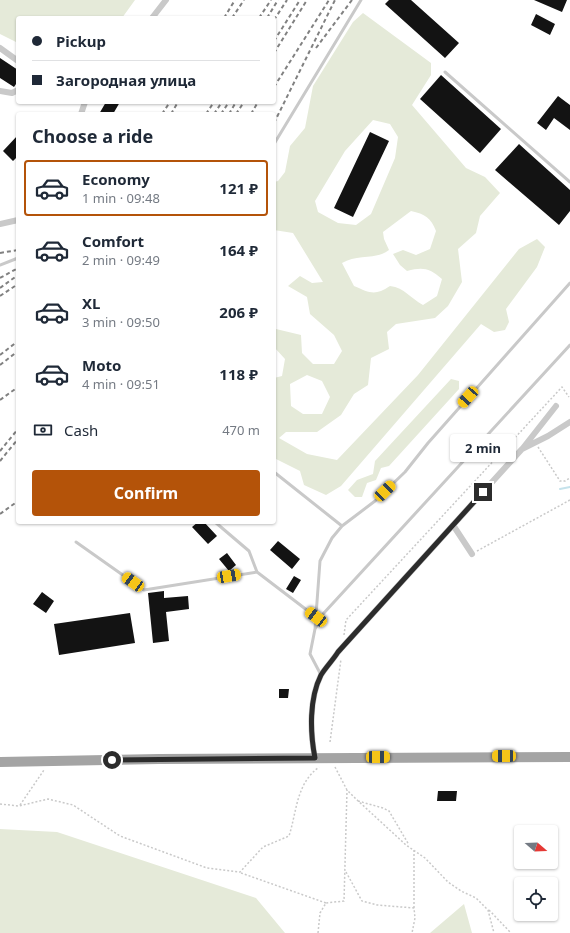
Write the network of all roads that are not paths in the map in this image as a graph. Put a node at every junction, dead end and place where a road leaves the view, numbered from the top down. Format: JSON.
{"nodes":[{"id":1,"x":166,"y":0,"type":"edge"},
{"id":2,"x":361,"y":0,"type":"edge"},
{"id":3,"x":154,"y":16,"type":"edge"},
{"id":4,"x":0,"y":48,"type":"edge"},
{"id":5,"x":16,"y":60,"type":"edge"},
{"id":6,"x":445,"y":72,"type":"dead end"},
{"id":7,"x":0,"y":91,"type":"edge"},
{"id":8,"x":16,"y":91,"type":"edge"},
{"id":9,"x":276,"y":141,"type":"edge"},
{"id":10,"x":570,"y":182,"type":"edge"},
{"id":11,"x":16,"y":220,"type":"edge"},
{"id":12,"x":0,"y":224,"type":"edge"},
{"id":13,"x":16,"y":259,"type":"edge"},
{"id":14,"x":0,"y":264,"type":"edge"},
{"id":15,"x":570,"y":283,"type":"edge"},
{"id":16,"x":570,"y":345,"type":"edge"},
{"id":17,"x":556,"y":406,"type":"dead end"},
{"id":18,"x":570,"y":422,"type":"edge"},
{"id":19,"x":522,"y":449,"type":"junction"},
{"id":20,"x":276,"y":474,"type":"edge"},
{"id":21,"x":217,"y":524,"type":"edge"},
{"id":22,"x":453,"y":525,"type":"junction"},
{"id":23,"x":342,"y":526,"type":"junction"},
{"id":24,"x":76,"y":542,"type":"dead end"},
{"id":25,"x":472,"y":554,"type":"road end"},
{"id":26,"x":257,"y":572,"type":"junction"},
{"id":27,"x":316,"y":617,"type":"junction"},
{"id":28,"x":315,"y":629,"type":"junction"},
{"id":29,"x":321,"y":675,"type":"junction"},
{"id":30,"x":570,"y":757,"type":"edge"},
{"id":31,"x":315,"y":758,"type":"junction"},
{"id":32,"x":0,"y":762,"type":"edge"}],
"edges":[{"from":1,"to":3,"type":"street"},
{"from":2,"to":9,"type":"lane"},
{"from":4,"to":5,"type":"street"},
{"from":6,"to":10,"type":"lane"},
{"from":7,"to":8,"type":"street"},
{"from":11,"to":12,"type":"street"},
{"from":13,"to":14,"type":"lane"},
{"from":15,"to":23,"type":"lane"},
{"from":16,"to":28,"type":"lane"},
{"from":17,"to":19,"type":"street"},
{"from":18,"to":19,"type":"street"},
{"from":19,"to":22,"type":"street"},
{"from":20,"to":23,"type":"lane"},
{"from":21,"to":26,"type":"lane"},
{"from":22,"to":25,"type":"street"},
{"from":22,"to":29,"type":"street"},
{"from":23,"to":27,"type":"lane"},
{"from":24,"to":26,"type":"lane"},
{"from":26,"to":27,"type":"lane"},
{"from":27,"to":28,"type":"lane"},
{"from":28,"to":29,"type":"lane"},
{"from":29,"to":31,"type":"street"},
{"from":30,"to":31,"type":"main road"},
{"from":31,"to":32,"type":"main road"}]}
